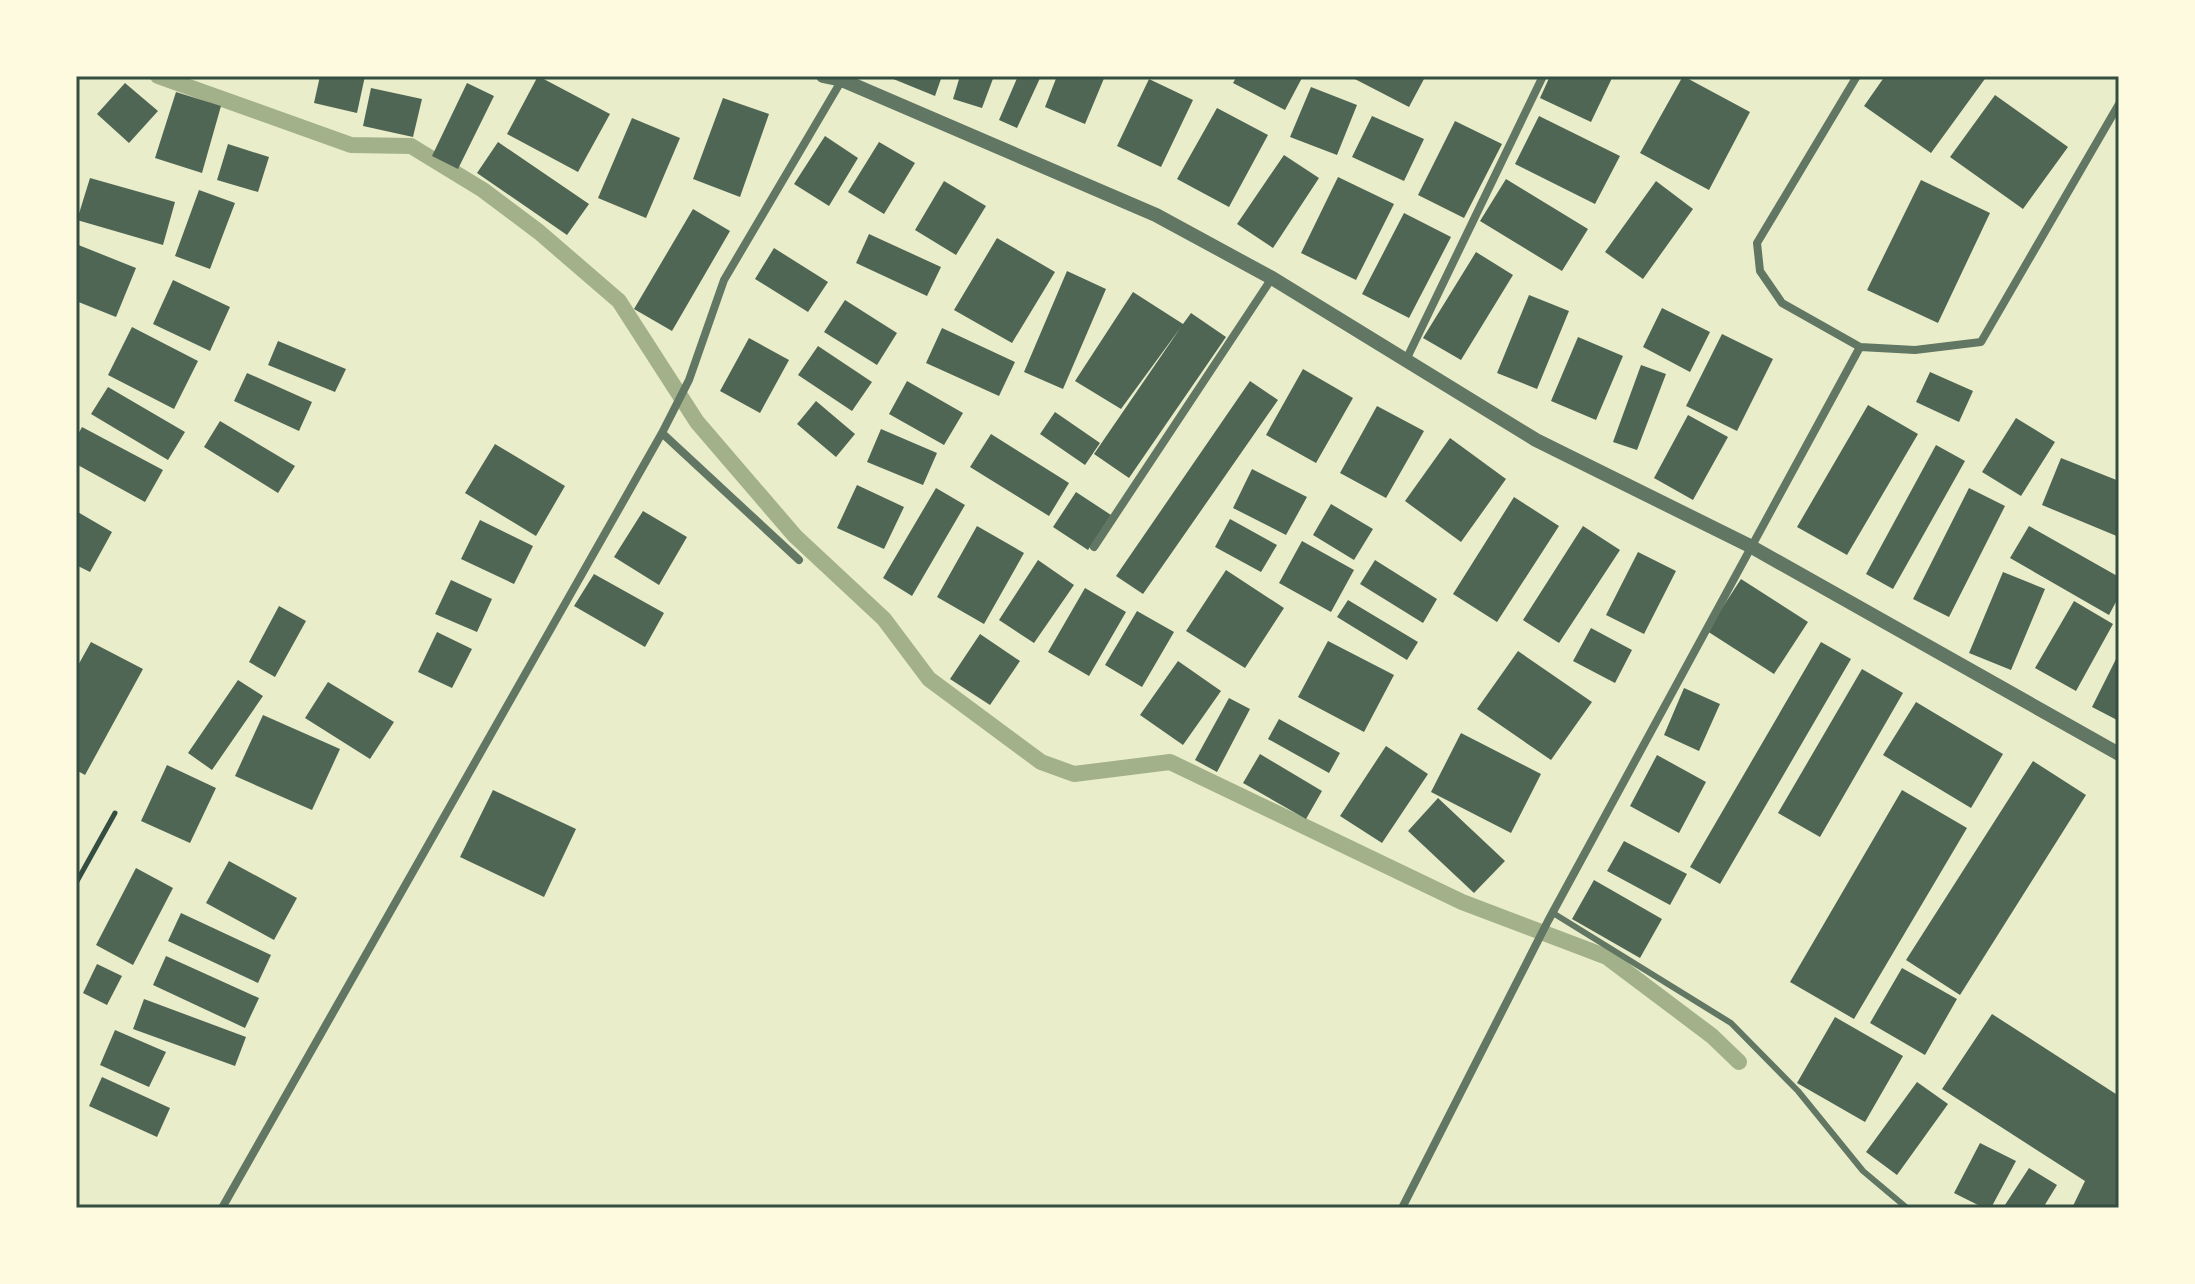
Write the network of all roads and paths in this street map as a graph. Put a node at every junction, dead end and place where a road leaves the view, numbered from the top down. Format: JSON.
{"nodes":[{"id":1,"x":823,"y":76,"type":"edge"},
{"id":2,"x":1543,"y":76,"type":"edge"},
{"id":3,"x":1857,"y":76,"type":"edge"},
{"id":4,"x":843,"y":78,"type":"edge"},
{"id":5,"x":2119,"y":104,"type":"edge"},
{"id":6,"x":1272,"y":278,"type":"junction"},
{"id":7,"x":1860,"y":347,"type":"junction"},
{"id":8,"x":1406,"y":360,"type":"junction"},
{"id":9,"x":662,"y":433,"type":"junction"},
{"id":10,"x":1750,"y":546,"type":"junction"},
{"id":11,"x":1094,"y":547,"type":"dead end"},
{"id":12,"x":799,"y":560,"type":"dead end"},
{"id":13,"x":2119,"y":754,"type":"edge"},
{"id":14,"x":115,"y":813,"type":"dead end"},
{"id":15,"x":76,"y":883,"type":"edge"},
{"id":16,"x":1553,"y":913,"type":"junction"},
{"id":17,"x":222,"y":1208,"type":"edge"},
{"id":18,"x":1402,"y":1208,"type":"edge"},
{"id":19,"x":1907,"y":1208,"type":"edge"}],
"edges":[{"from":1,"to":4,"type":"street"},
{"from":2,"to":8,"type":"street"},
{"from":3,"to":7,"type":"street"},
{"from":4,"to":6,"type":"street"},
{"from":4,"to":9,"type":"street"},
{"from":5,"to":7,"type":"street"},
{"from":6,"to":8,"type":"street"},
{"from":6,"to":11,"type":"street"},
{"from":7,"to":10,"type":"street"},
{"from":8,"to":10,"type":"street"},
{"from":9,"to":12,"type":"street"},
{"from":9,"to":17,"type":"street"},
{"from":10,"to":13,"type":"street"},
{"from":10,"to":16,"type":"street"},
{"from":14,"to":15,"type":"path"},
{"from":16,"to":18,"type":"street"},
{"from":16,"to":19,"type":"lane"}]}
